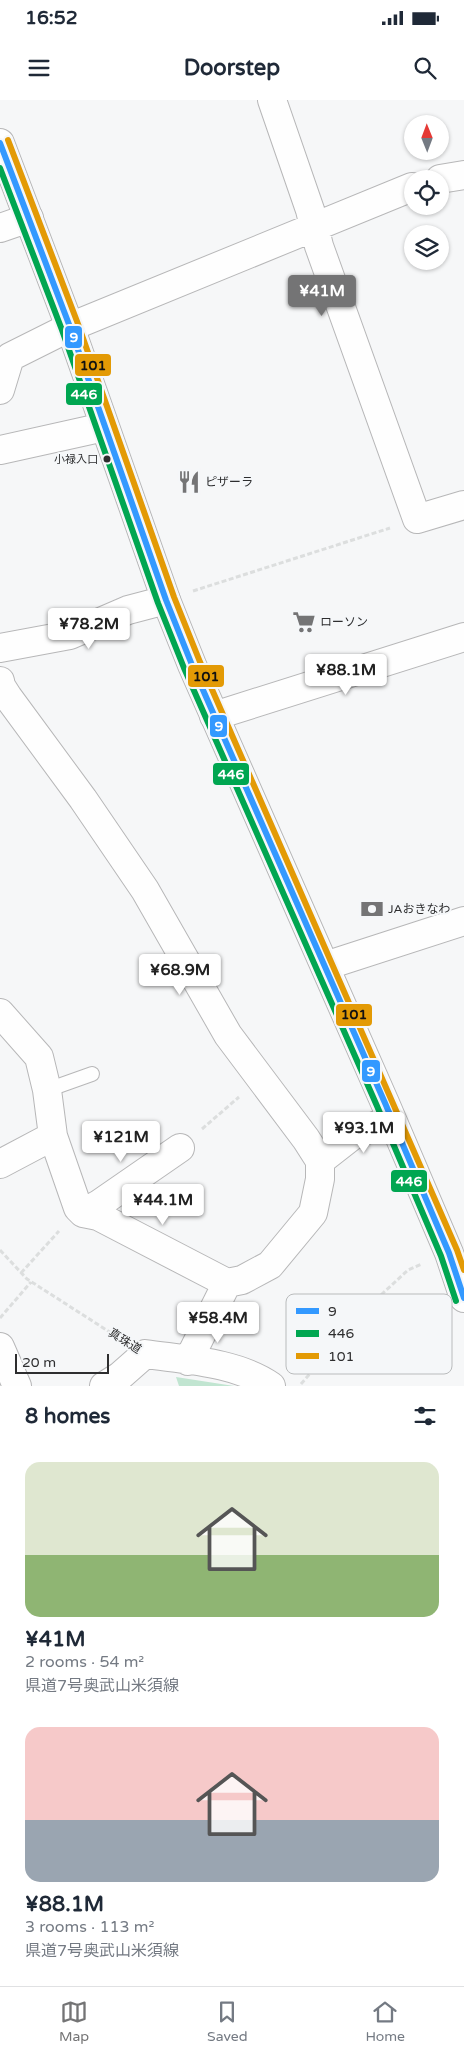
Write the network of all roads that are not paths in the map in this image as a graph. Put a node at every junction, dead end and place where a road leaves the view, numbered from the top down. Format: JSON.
{"nodes":[{"id":1,"x":272,"y":100,"type":"edge"},
{"id":2,"x":0,"y":143,"type":"edge"},
{"id":3,"x":464,"y":175,"type":"edge"},
{"id":4,"x":449,"y":178,"type":"edge"},
{"id":5,"x":404,"y":190,"type":"edge"},
{"id":6,"x":29,"y":218,"type":"junction"},
{"id":7,"x":0,"y":228,"type":"edge"},
{"id":8,"x":314,"y":228,"type":"junction"},
{"id":9,"x":70,"y":327,"type":"junction"},
{"id":10,"x":5,"y":357,"type":"edge"},
{"id":11,"x":0,"y":390,"type":"edge"},
{"id":12,"x":104,"y":427,"type":"junction"},
{"id":13,"x":0,"y":450,"type":"edge"},
{"id":14,"x":464,"y":505,"type":"edge"},
{"id":15,"x":166,"y":600,"type":"junction"},
{"id":16,"x":464,"y":637,"type":"edge"},
{"id":17,"x":0,"y":648,"type":"edge"},
{"id":18,"x":3,"y":693,"type":"edge"},
{"id":19,"x":214,"y":716,"type":"junction"},
{"id":20,"x":464,"y":922,"type":"edge"},
{"id":21,"x":325,"y":966,"type":"junction"},
{"id":22,"x":0,"y":1013,"type":"edge"},
{"id":23,"x":92,"y":1074,"type":"dead end"},
{"id":24,"x":47,"y":1090,"type":"junction"},
{"id":25,"x":391,"y":1119,"type":"junction"},
{"id":26,"x":53,"y":1136,"type":"junction"},
{"id":27,"x":180,"y":1148,"type":"road end"},
{"id":28,"x":320,"y":1161,"type":"junction"},
{"id":29,"x":0,"y":1164,"type":"edge"},
{"id":30,"x":83,"y":1213,"type":"junction"},
{"id":31,"x":227,"y":1283,"type":"junction"},
{"id":32,"x":464,"y":1298,"type":"edge"},
{"id":33,"x":0,"y":1347,"type":"edge"},
{"id":34,"x":188,"y":1361,"type":"junction"},
{"id":35,"x":17,"y":1386,"type":"edge"},
{"id":36,"x":104,"y":1386,"type":"edge"},
{"id":37,"x":271,"y":1386,"type":"edge"}],
"edges":[{"from":1,"to":8,"type":"street"},
{"from":2,"to":6,"type":"street"},
{"from":3,"to":4,"type":"street"},
{"from":5,"to":8,"type":"street"},
{"from":6,"to":7,"type":"street"},
{"from":6,"to":9,"type":"street"},
{"from":8,"to":9,"type":"street"},
{"from":8,"to":14,"type":"street"},
{"from":9,"to":10,"type":"street"},
{"from":9,"to":12,"type":"street"},
{"from":10,"to":11,"type":"street"},
{"from":12,"to":13,"type":"street"},
{"from":12,"to":15,"type":"street"},
{"from":15,"to":17,"type":"street"},
{"from":15,"to":19,"type":"street"},
{"from":16,"to":19,"type":"street"},
{"from":18,"to":28,"type":"street"},
{"from":19,"to":21,"type":"street"},
{"from":20,"to":21,"type":"street"},
{"from":21,"to":25,"type":"street"},
{"from":22,"to":24,"type":"street"},
{"from":23,"to":24,"type":"lane"},
{"from":24,"to":26,"type":"street"},
{"from":25,"to":28,"type":"street"},
{"from":25,"to":32,"type":"street"},
{"from":26,"to":29,"type":"street"},
{"from":26,"to":30,"type":"street"},
{"from":27,"to":30,"type":"street"},
{"from":28,"to":31,"type":"street"},
{"from":30,"to":31,"type":"street"},
{"from":31,"to":34,"type":"street"},
{"from":33,"to":35,"type":"street"},
{"from":34,"to":36,"type":"street","name":"真珠道"},
{"from":34,"to":37,"type":"street","name":"真珠道"}]}
